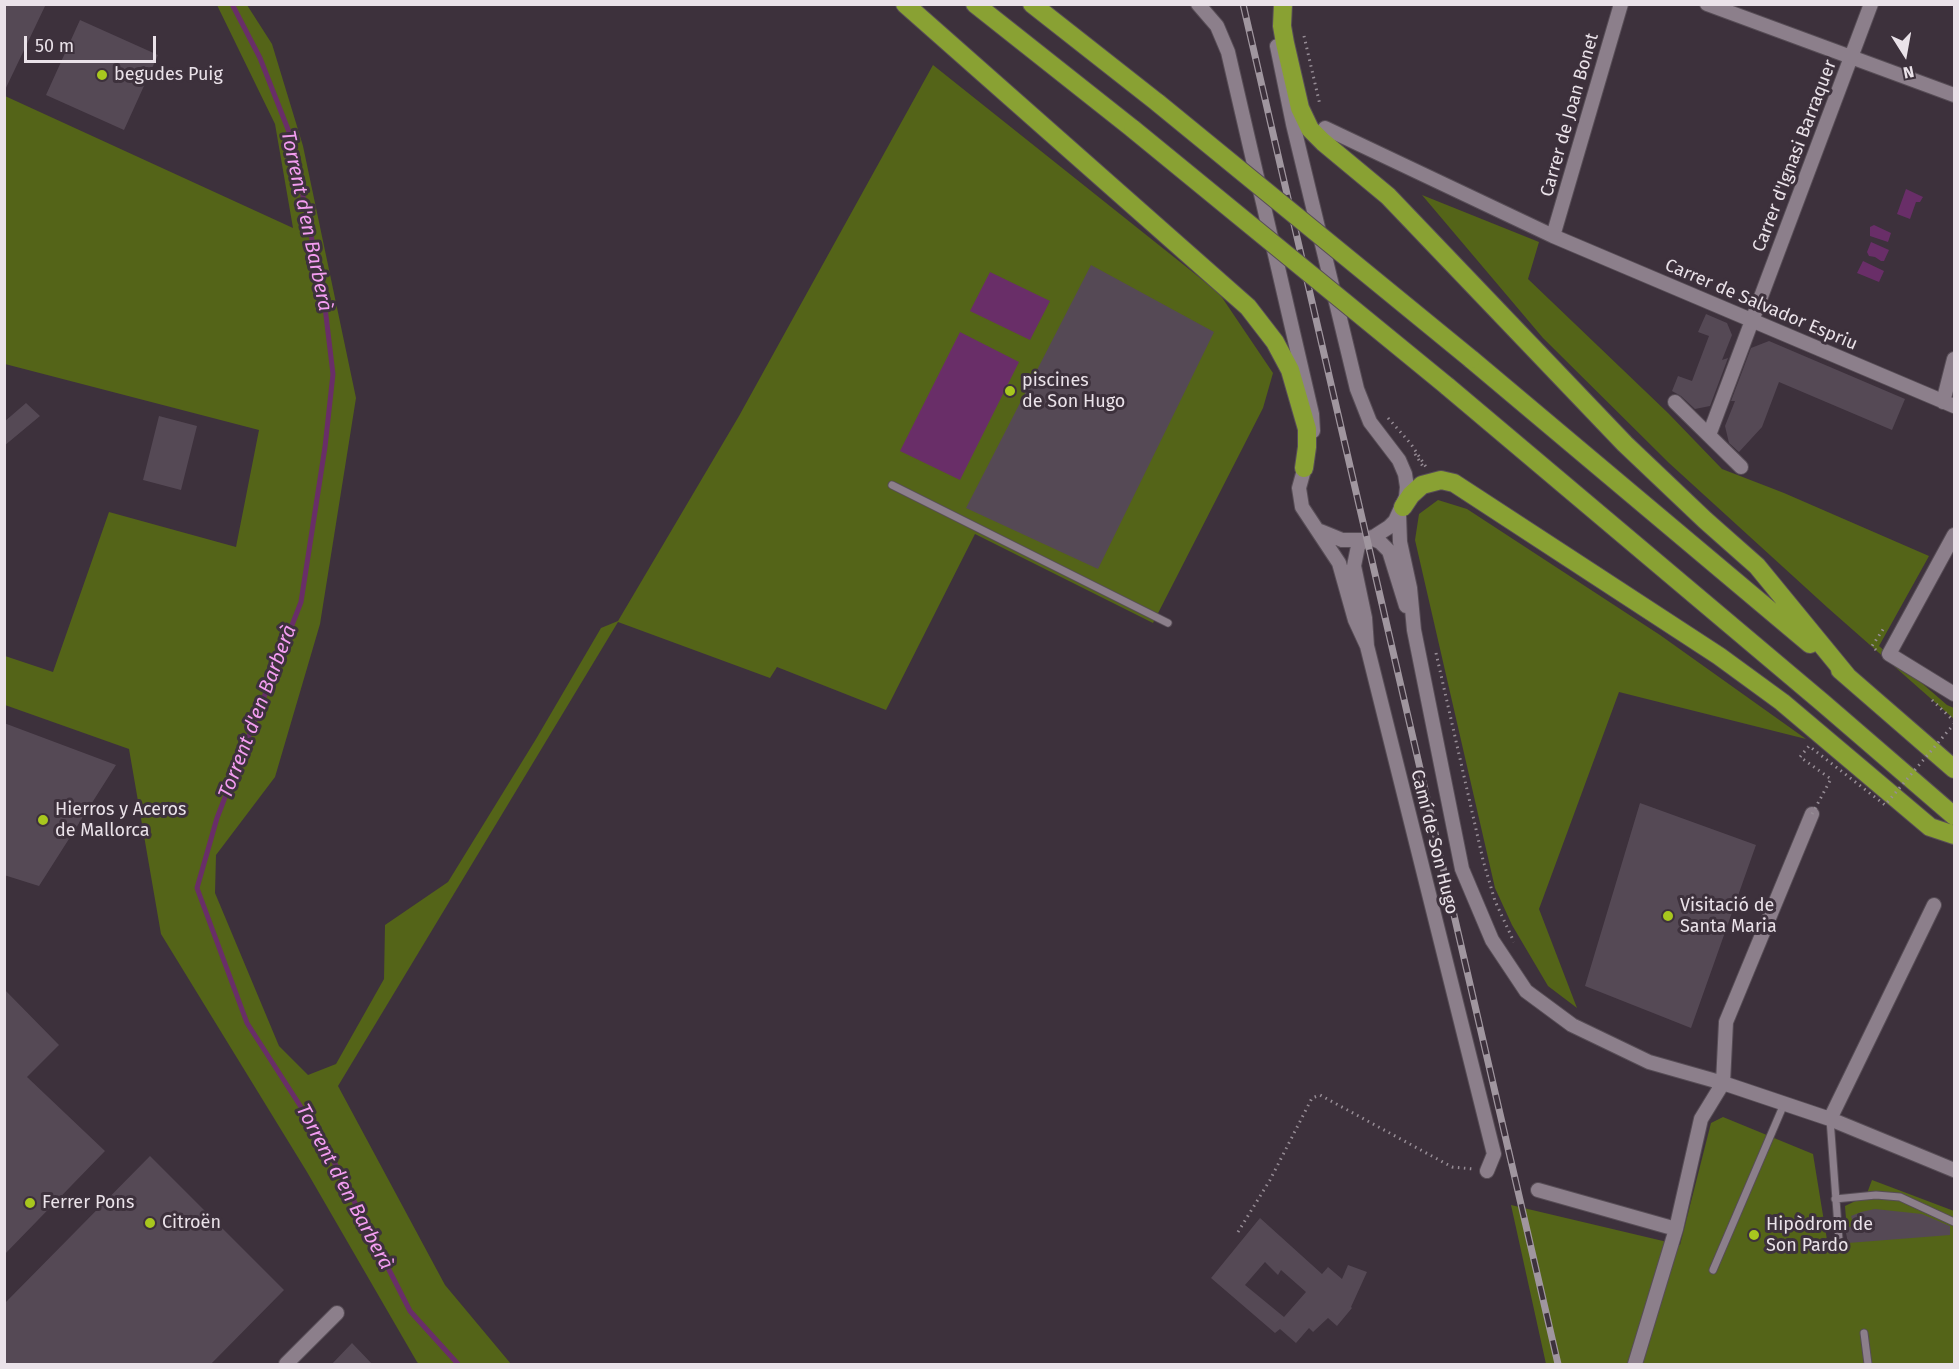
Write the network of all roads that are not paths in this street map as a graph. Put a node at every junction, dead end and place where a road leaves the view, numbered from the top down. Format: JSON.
{"nodes":[{"id":1,"x":905,"y":4,"type":"edge"},
{"id":2,"x":975,"y":4,"type":"edge"},
{"id":3,"x":1032,"y":4,"type":"edge"},
{"id":4,"x":1198,"y":4,"type":"edge"},
{"id":5,"x":1282,"y":4,"type":"edge"},
{"id":6,"x":1621,"y":4,"type":"edge"},
{"id":7,"x":1707,"y":4,"type":"edge"},
{"id":8,"x":1871,"y":4,"type":"edge"},
{"id":9,"x":1851,"y":57,"type":"junction"},
{"id":10,"x":1954,"y":95,"type":"edge"},
{"id":11,"x":1326,"y":129,"type":"road end"},
{"id":12,"x":1553,"y":236,"type":"junction"},
{"id":13,"x":1752,"y":321,"type":"junction"},
{"id":14,"x":1954,"y":359,"type":"edge"},
{"id":15,"x":1675,"y":402,"type":"dead end"},
{"id":16,"x":1949,"y":404,"type":"edge"},
{"id":17,"x":1709,"y":435,"type":"junction"},
{"id":18,"x":1741,"y":467,"type":"dead end"},
{"id":19,"x":1304,"y":468,"type":"junction"},
{"id":20,"x":892,"y":485,"type":"dead end"},
{"id":21,"x":1401,"y":510,"type":"junction"},
{"id":22,"x":1314,"y":526,"type":"junction"},
{"id":23,"x":1954,"y":535,"type":"edge"},
{"id":24,"x":1367,"y":539,"type":"junction"},
{"id":25,"x":1168,"y":623,"type":"dead end"},
{"id":26,"x":1414,"y":630,"type":"junction"},
{"id":27,"x":1367,"y":646,"type":"junction"},
{"id":28,"x":1848,"y":676,"type":"junction"},
{"id":29,"x":1954,"y":694,"type":"edge"},
{"id":30,"x":1916,"y":735,"type":"junction"},
{"id":31,"x":1954,"y":755,"type":"edge"},
{"id":32,"x":1954,"y":769,"type":"edge"},
{"id":33,"x":1812,"y":814,"type":"road end"},
{"id":34,"x":1954,"y":816,"type":"edge"},
{"id":35,"x":1954,"y":835,"type":"edge"},
{"id":36,"x":1934,"y":905,"type":"dead end"},
{"id":37,"x":1723,"y":1083,"type":"junction"},
{"id":38,"x":1785,"y":1104,"type":"junction"},
{"id":39,"x":1830,"y":1119,"type":"junction"},
{"id":40,"x":1954,"y":1170,"type":"edge"},
{"id":41,"x":1487,"y":1171,"type":"road end"},
{"id":42,"x":1538,"y":1190,"type":"dead end"},
{"id":43,"x":1835,"y":1199,"type":"junction"},
{"id":44,"x":1954,"y":1222,"type":"edge"},
{"id":45,"x":1676,"y":1229,"type":"junction"},
{"id":46,"x":1839,"y":1240,"type":"dead end"},
{"id":47,"x":1713,"y":1270,"type":"dead end"},
{"id":48,"x":337,"y":1313,"type":"dead end"},
{"id":49,"x":1864,"y":1333,"type":"dead end"},
{"id":50,"x":286,"y":1365,"type":"edge"},
{"id":51,"x":1635,"y":1365,"type":"edge"},
{"id":52,"x":1868,"y":1365,"type":"edge"}],
"edges":[{"from":1,"to":19,"type":"highway"},
{"from":2,"to":34,"type":"highway","bridge":true},
{"from":3,"to":28,"type":"highway","bridge":true},
{"from":4,"to":19,"type":"street"},
{"from":5,"to":21,"type":"street"},
{"from":5,"to":28,"type":"highway"},
{"from":6,"to":12,"type":"street","name":"Carrer de Joan Bonet"},
{"from":7,"to":9,"type":"street"},
{"from":8,"to":9,"type":"street","name":"Carrer d'Ignasi Barraquer"},
{"from":9,"to":10,"type":"street"},
{"from":9,"to":13,"type":"street","name":"Carrer d'Ignasi Barraquer"},
{"from":11,"to":12,"type":"street","name":"Carrer de Salvador Espriu"},
{"from":12,"to":13,"type":"street","name":"Carrer de Salvador Espriu"},
{"from":13,"to":16,"type":"street","name":"Carrer de Salvador Espriu"},
{"from":13,"to":17,"type":"street","name":"Carrer d'Ignasi Barraquer"},
{"from":14,"to":16,"type":"street"},
{"from":15,"to":17,"type":"street"},
{"from":17,"to":18,"type":"street"},
{"from":19,"to":22,"type":"street"},
{"from":20,"to":25,"type":"lane"},
{"from":21,"to":24,"type":"street"},
{"from":21,"to":26,"type":"street"},
{"from":21,"to":35,"type":"highway"},
{"from":22,"to":24,"type":"street"},
{"from":22,"to":27,"type":"street"},
{"from":23,"to":29,"type":"street"},
{"from":24,"to":26,"type":"street"},
{"from":24,"to":27,"type":"street","name":"Camí de Son Hugo"},
{"from":26,"to":37,"type":"street"},
{"from":27,"to":41,"type":"street","name":"Camí de Son Hugo"},
{"from":28,"to":30,"type":"highway"},
{"from":30,"to":31,"type":"highway"},
{"from":30,"to":32,"type":"highway"},
{"from":33,"to":37,"type":"street"},
{"from":36,"to":39,"type":"street"},
{"from":37,"to":38,"type":"street"},
{"from":37,"to":45,"type":"street"},
{"from":38,"to":39,"type":"street"},
{"from":38,"to":47,"type":"lane"},
{"from":39,"to":40,"type":"street"},
{"from":39,"to":43,"type":"lane"},
{"from":42,"to":45,"type":"street"},
{"from":43,"to":44,"type":"lane"},
{"from":43,"to":46,"type":"lane"},
{"from":45,"to":51,"type":"street"},
{"from":48,"to":50,"type":"street"},
{"from":49,"to":52,"type":"lane"}]}
